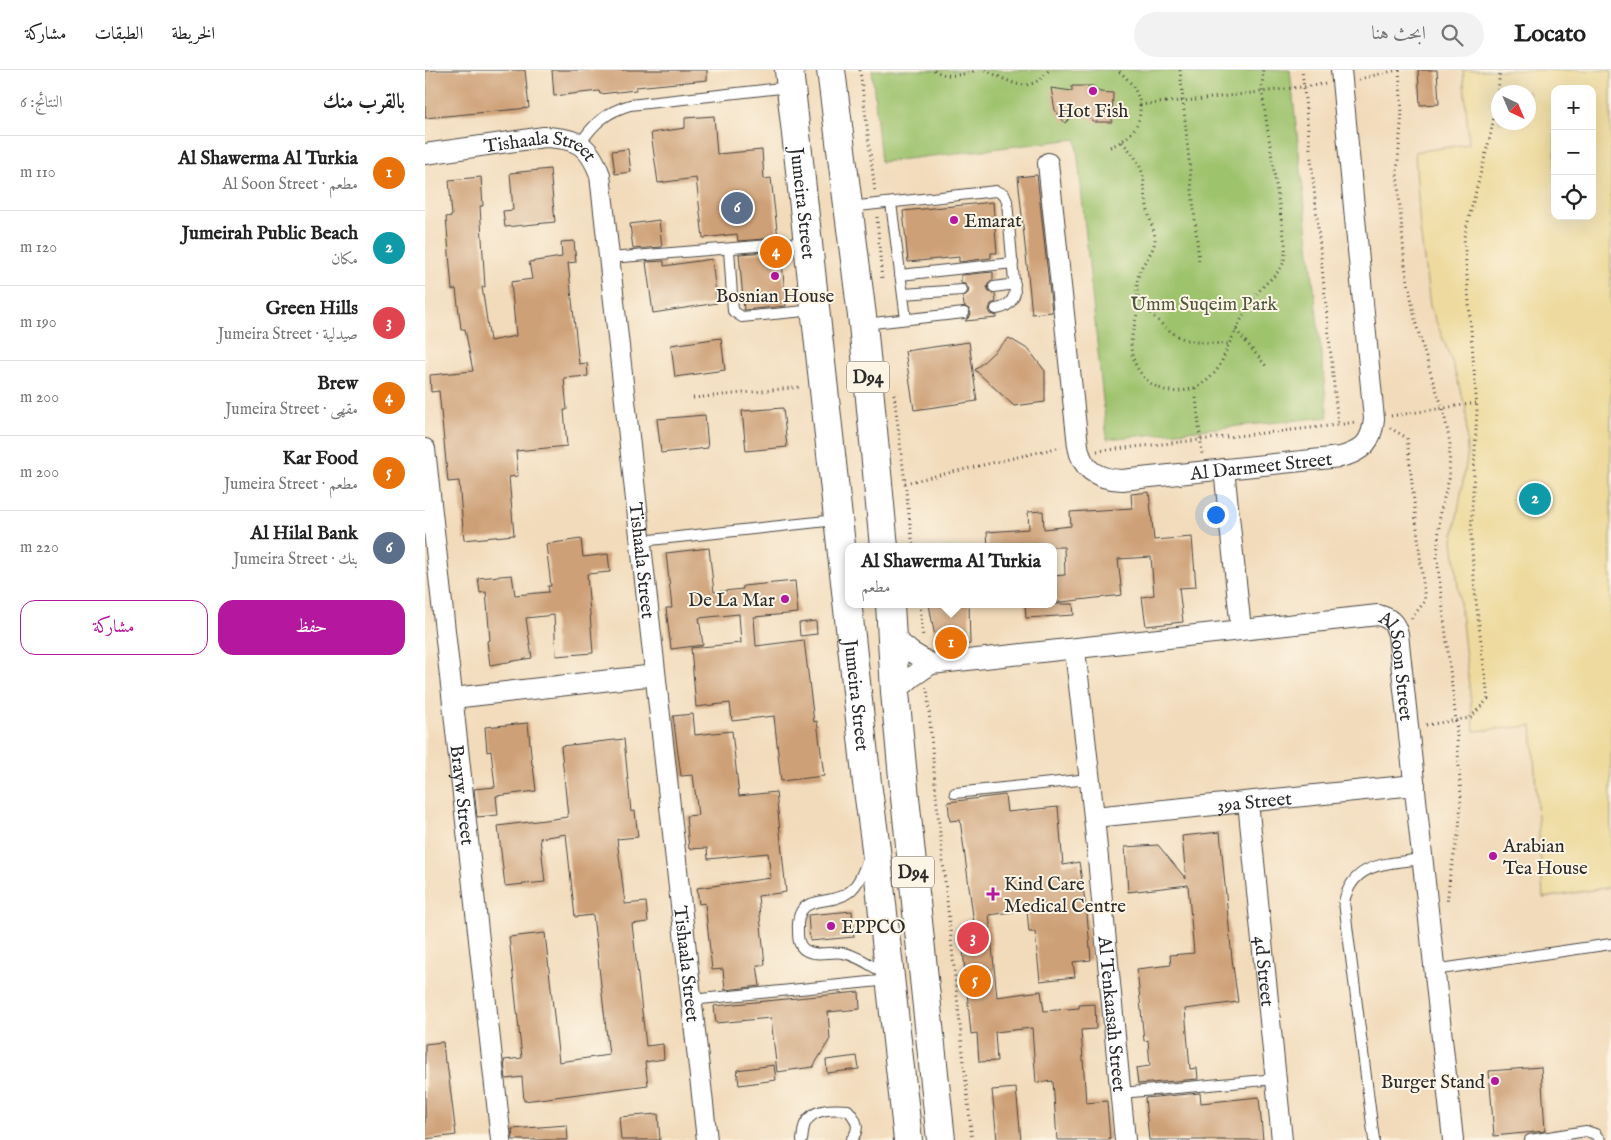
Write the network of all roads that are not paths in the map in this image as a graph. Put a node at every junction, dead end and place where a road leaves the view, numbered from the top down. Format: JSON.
{"nodes":[{"id":1,"x":831,"y":70,"type":"edge"},
{"id":2,"x":1341,"y":70,"type":"edge"},
{"id":3,"x":790,"y":78,"type":"edge"},
{"id":4,"x":580,"y":144,"type":"junction"},
{"id":5,"x":425,"y":154,"type":"edge"},
{"id":6,"x":1048,"y":163,"type":"dead end"},
{"id":7,"x":891,"y":203,"type":"junction"},
{"id":8,"x":848,"y":207,"type":"junction"},
{"id":9,"x":809,"y":242,"type":"junction"},
{"id":10,"x":729,"y":249,"type":"junction"},
{"id":11,"x":610,"y":258,"type":"junction"},
{"id":12,"x":1013,"y":264,"type":"junction"},
{"id":13,"x":900,"y":275,"type":"junction"},
{"id":14,"x":1015,"y":284,"type":"junction"},
{"id":15,"x":994,"y":286,"type":"dead end"},
{"id":16,"x":962,"y":290,"type":"dead end"},
{"id":17,"x":903,"y":294,"type":"junction"},
{"id":18,"x":996,"y":309,"type":"dead end"},
{"id":19,"x":815,"y":310,"type":"junction"},
{"id":20,"x":964,"y":313,"type":"dead end"},
{"id":21,"x":906,"y":319,"type":"junction"},
{"id":22,"x":863,"y":324,"type":"junction"},
{"id":23,"x":425,"y":449,"type":"edge"},
{"id":24,"x":1224,"y":469,"type":"junction"},
{"id":25,"x":838,"y":520,"type":"junction"},
{"id":26,"x":641,"y":541,"type":"junction"},
{"id":27,"x":884,"y":543,"type":"edge"},
{"id":28,"x":845,"y":583,"type":"edge"},
{"id":29,"x":848,"y":608,"type":"edge"},
{"id":30,"x":889,"y":608,"type":"edge"},
{"id":31,"x":1241,"y":629,"type":"junction"},
{"id":32,"x":893,"y":637,"type":"junction"},
{"id":33,"x":1075,"y":650,"type":"junction"},
{"id":34,"x":927,"y":664,"type":"junction"},
{"id":35,"x":655,"y":674,"type":"junction"},
{"id":36,"x":895,"y":692,"type":"junction"},
{"id":37,"x":453,"y":698,"type":"junction"},
{"id":38,"x":1089,"y":779,"type":"junction"},
{"id":39,"x":1415,"y":785,"type":"junction"},
{"id":40,"x":955,"y":793,"type":"dead end"},
{"id":41,"x":1248,"y":802,"type":"junction"},
{"id":42,"x":1094,"y":817,"type":"junction"},
{"id":43,"x":875,"y":841,"type":"junction"},
{"id":44,"x":1422,"y":859,"type":"junction"},
{"id":45,"x":1611,"y":944,"type":"edge"},
{"id":46,"x":1434,"y":970,"type":"junction"},
{"id":47,"x":891,"y":979,"type":"junction"},
{"id":48,"x":691,"y":1000,"type":"junction"},
{"id":49,"x":1276,"y":1079,"type":"junction"},
{"id":50,"x":1121,"y":1093,"type":"junction"},
{"id":51,"x":1559,"y":1138,"type":"edge"},
{"id":52,"x":501,"y":1140,"type":"edge"},
{"id":53,"x":707,"y":1140,"type":"edge"},
{"id":54,"x":802,"y":1140,"type":"edge"},
{"id":55,"x":851,"y":1140,"type":"edge"},
{"id":56,"x":909,"y":1140,"type":"edge"},
{"id":57,"x":941,"y":1140,"type":"edge"},
{"id":58,"x":1125,"y":1140,"type":"edge"},
{"id":59,"x":1282,"y":1140,"type":"edge"},
{"id":60,"x":1374,"y":1140,"type":"edge"},
{"id":61,"x":1453,"y":1140,"type":"edge"},
{"id":62,"x":1530,"y":1140,"type":"edge"},
{"id":63,"x":1601,"y":1140,"type":"edge"}],
"edges":[{"from":1,"to":8,"type":"main road","number":"D94"},
{"from":2,"to":24,"type":"street","name":"Al Darmeet Street"},
{"from":3,"to":4,"type":"lane"},
{"from":3,"to":9,"type":"main road","name":"Jumeira Street","number":"D94"},
{"from":4,"to":5,"type":"street","name":"Tishaala Street"},
{"from":4,"to":11,"type":"street","name":"Tishaala Street"},
{"from":6,"to":24,"type":"street","name":"Al Darmeet Street"},
{"from":7,"to":8,"type":"lane"},
{"from":7,"to":12,"type":"lane"},
{"from":7,"to":13,"type":"lane"},
{"from":8,"to":22,"type":"main road","number":"D94"},
{"from":9,"to":10,"type":"lane"},
{"from":9,"to":19,"type":"main road","name":"Jumeira Street","number":"D94"},
{"from":10,"to":11,"type":"lane"},
{"from":10,"to":19,"type":"lane"},
{"from":11,"to":26,"type":"street","name":"Tishaala Street"},
{"from":12,"to":13,"type":"lane"},
{"from":12,"to":14,"type":"lane"},
{"from":13,"to":17,"type":"lane"},
{"from":14,"to":15,"type":"lane"},
{"from":14,"to":18,"type":"lane"},
{"from":16,"to":17,"type":"lane"},
{"from":17,"to":21,"type":"lane"},
{"from":19,"to":25,"type":"main road","name":"Jumeira Street","number":"D94"},
{"from":20,"to":21,"type":"lane"},
{"from":21,"to":22,"type":"lane"},
{"from":22,"to":27,"type":"main road","number":"D94"},
{"from":23,"to":37,"type":"street","name":"Brayw Street"},
{"from":24,"to":31,"type":"street"},
{"from":25,"to":26,"type":"lane"},
{"from":25,"to":28,"type":"main road","name":"Jumeira Street","number":"D94"},
{"from":26,"to":35,"type":"street","name":"Tishaala Street"},
{"from":29,"to":43,"type":"main road","name":"Jumeira Street","number":"D94"},
{"from":30,"to":32,"type":"main road","name":"Jumeira Street","number":"D94"},
{"from":31,"to":33,"type":"street","name":"Al Soon Street"},
{"from":31,"to":39,"type":"street","name":"Al Soon Street"},
{"from":32,"to":34,"type":"street"},
{"from":32,"to":36,"type":"main road","name":"Jumeira Street","number":"D94"},
{"from":33,"to":34,"type":"street","name":"Al Soon Street"},
{"from":33,"to":38,"type":"street","name":"Al Tenkaasah Street"},
{"from":34,"to":36,"type":"street"},
{"from":35,"to":37,"type":"street"},
{"from":35,"to":48,"type":"street","name":"Tishaala Street"},
{"from":36,"to":57,"type":"main road","name":"Jumeira Street","number":"D94"},
{"from":37,"to":52,"type":"street","name":"Brayw Street"},
{"from":38,"to":40,"type":"lane"},
{"from":38,"to":42,"type":"street","name":"Al Tenkaasah Street"},
{"from":39,"to":41,"type":"street","name":"39a Street"},
{"from":39,"to":44,"type":"street","name":"Al Soon Street"},
{"from":41,"to":42,"type":"street","name":"39a Street"},
{"from":41,"to":49,"type":"street","name":"4d Street"},
{"from":42,"to":50,"type":"street","name":"Al Tenkaasah Street"},
{"from":43,"to":47,"type":"main road","name":"Jumeira Street","number":"D94"},
{"from":43,"to":47,"type":"lane"},
{"from":44,"to":46,"type":"street","name":"Al Soon Street"},
{"from":44,"to":60,"type":"lane"},
{"from":45,"to":46,"type":"lane"},
{"from":46,"to":61,"type":"street","name":"Al Soon Street"},
{"from":47,"to":48,"type":"lane"},
{"from":47,"to":56,"type":"main road","name":"Jumeira Street","number":"D94"},
{"from":48,"to":53,"type":"street","name":"Tishaala Street"},
{"from":49,"to":50,"type":"lane"},
{"from":49,"to":59,"type":"street","name":"4d Street"},
{"from":50,"to":58,"type":"street","name":"Al Tenkaasah Street"},
{"from":51,"to":62,"type":"lane"},
{"from":51,"to":63,"type":"lane"},
{"from":54,"to":55,"type":"lane"}]}
